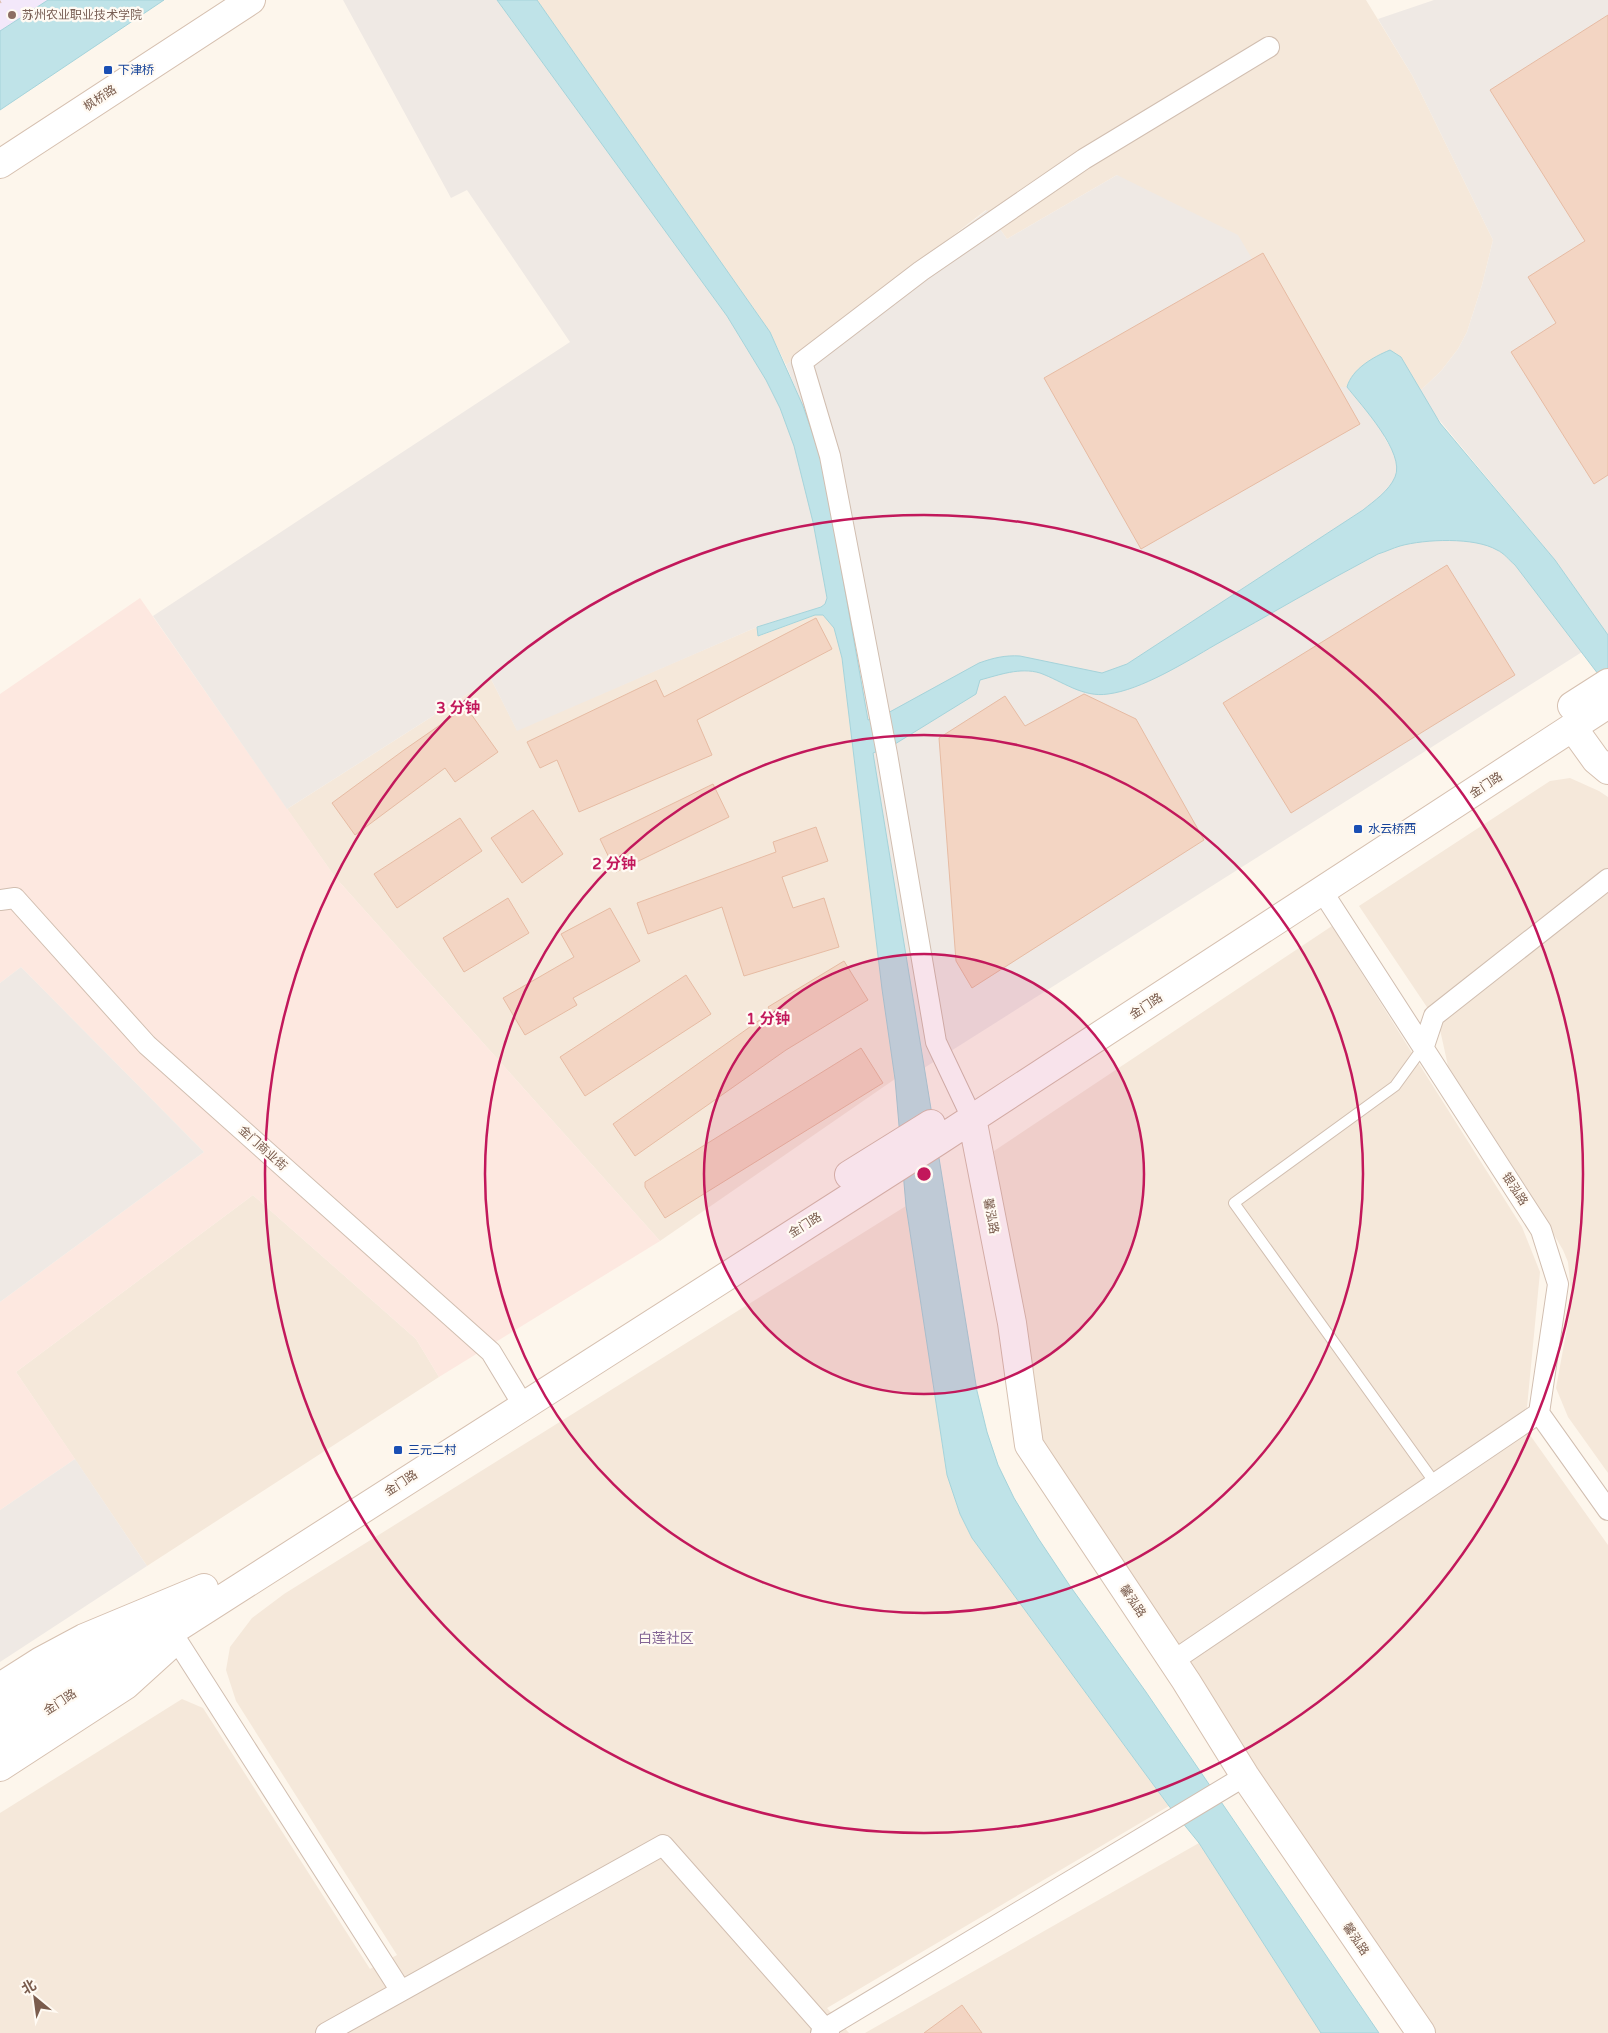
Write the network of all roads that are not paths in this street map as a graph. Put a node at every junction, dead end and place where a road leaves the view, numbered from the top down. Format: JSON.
{"nodes":[{"id":1,"x":251,"y":0,"type":"edge"},
{"id":2,"x":1269,"y":47,"type":"dead end"},
{"id":3,"x":0,"y":164,"type":"edge"},
{"id":4,"x":1605,"y":696,"type":"edge"},
{"id":5,"x":1573,"y":728,"type":"junction"},
{"id":6,"x":1608,"y":770,"type":"edge"},
{"id":7,"x":1608,"y":879,"type":"edge"},
{"id":8,"x":1322,"y":891,"type":"junction"},
{"id":9,"x":0,"y":900,"type":"edge"},
{"id":10,"x":1424,"y":1046,"type":"junction"},
{"id":11,"x":968,"y":1110,"type":"junction"},
{"id":12,"x":518,"y":1398,"type":"junction"},
{"id":13,"x":1539,"y":1413,"type":"junction"},
{"id":14,"x":1435,"y":1484,"type":"junction"},
{"id":15,"x":1608,"y":1510,"type":"edge"},
{"id":16,"x":208,"y":1596,"type":"junction"},
{"id":17,"x":176,"y":1639,"type":"junction"},
{"id":18,"x":1172,"y":1661,"type":"junction"},
{"id":19,"x":74,"y":1681,"type":"junction"},
{"id":20,"x":0,"y":1687,"type":"edge"},
{"id":21,"x":0,"y":1716,"type":"edge"},
{"id":22,"x":0,"y":1741,"type":"edge"},
{"id":23,"x":0,"y":1767,"type":"edge"},
{"id":24,"x":1236,"y":1782,"type":"junction"},
{"id":25,"x":401,"y":1991,"type":"junction"},
{"id":26,"x":825,"y":2031,"type":"edge"},
{"id":27,"x":326,"y":2033,"type":"edge"},
{"id":28,"x":1420,"y":2033,"type":"edge"}],
"edges":[{"from":1,"to":3,"type":"main road","name":"枫桥路"},
{"from":2,"to":11,"type":"street"},
{"from":4,"to":5,"type":"main road","name":"金门路"},
{"from":4,"to":11,"type":"main road","name":"金门路"},
{"from":5,"to":6,"type":"main road"},
{"from":5,"to":8,"type":"main road","name":"金门路"},
{"from":7,"to":10,"type":"street"},
{"from":8,"to":10,"type":"street","name":"银泓路"},
{"from":8,"to":11,"type":"main road","name":"金门路"},
{"from":9,"to":12,"type":"street","name":"金门商业街"},
{"from":10,"to":13,"type":"street","name":"银泓路"},
{"from":10,"to":14,"type":"lane"},
{"from":11,"to":12,"type":"main road","name":"金门路"},
{"from":11,"to":18,"type":"main road","name":"馨泓路"},
{"from":12,"to":16,"type":"main road","name":"金门路"},
{"from":13,"to":14,"type":"street"},
{"from":13,"to":15,"type":"street"},
{"from":14,"to":18,"type":"street"},
{"from":16,"to":17,"type":"main road"},
{"from":16,"to":19,"type":"main road","name":"金门路"},
{"from":16,"to":20,"type":"main road"},
{"from":17,"to":23,"type":"main road"},
{"from":17,"to":25,"type":"street"},
{"from":18,"to":24,"type":"main road","name":"馨泓路"},
{"from":19,"to":21,"type":"main road","name":"金门路"},
{"from":19,"to":22,"type":"main road","name":"金门路"},
{"from":24,"to":26,"type":"street"},
{"from":24,"to":28,"type":"main road","name":"馨泓路"},
{"from":25,"to":26,"type":"street"},
{"from":25,"to":27,"type":"street"}]}
